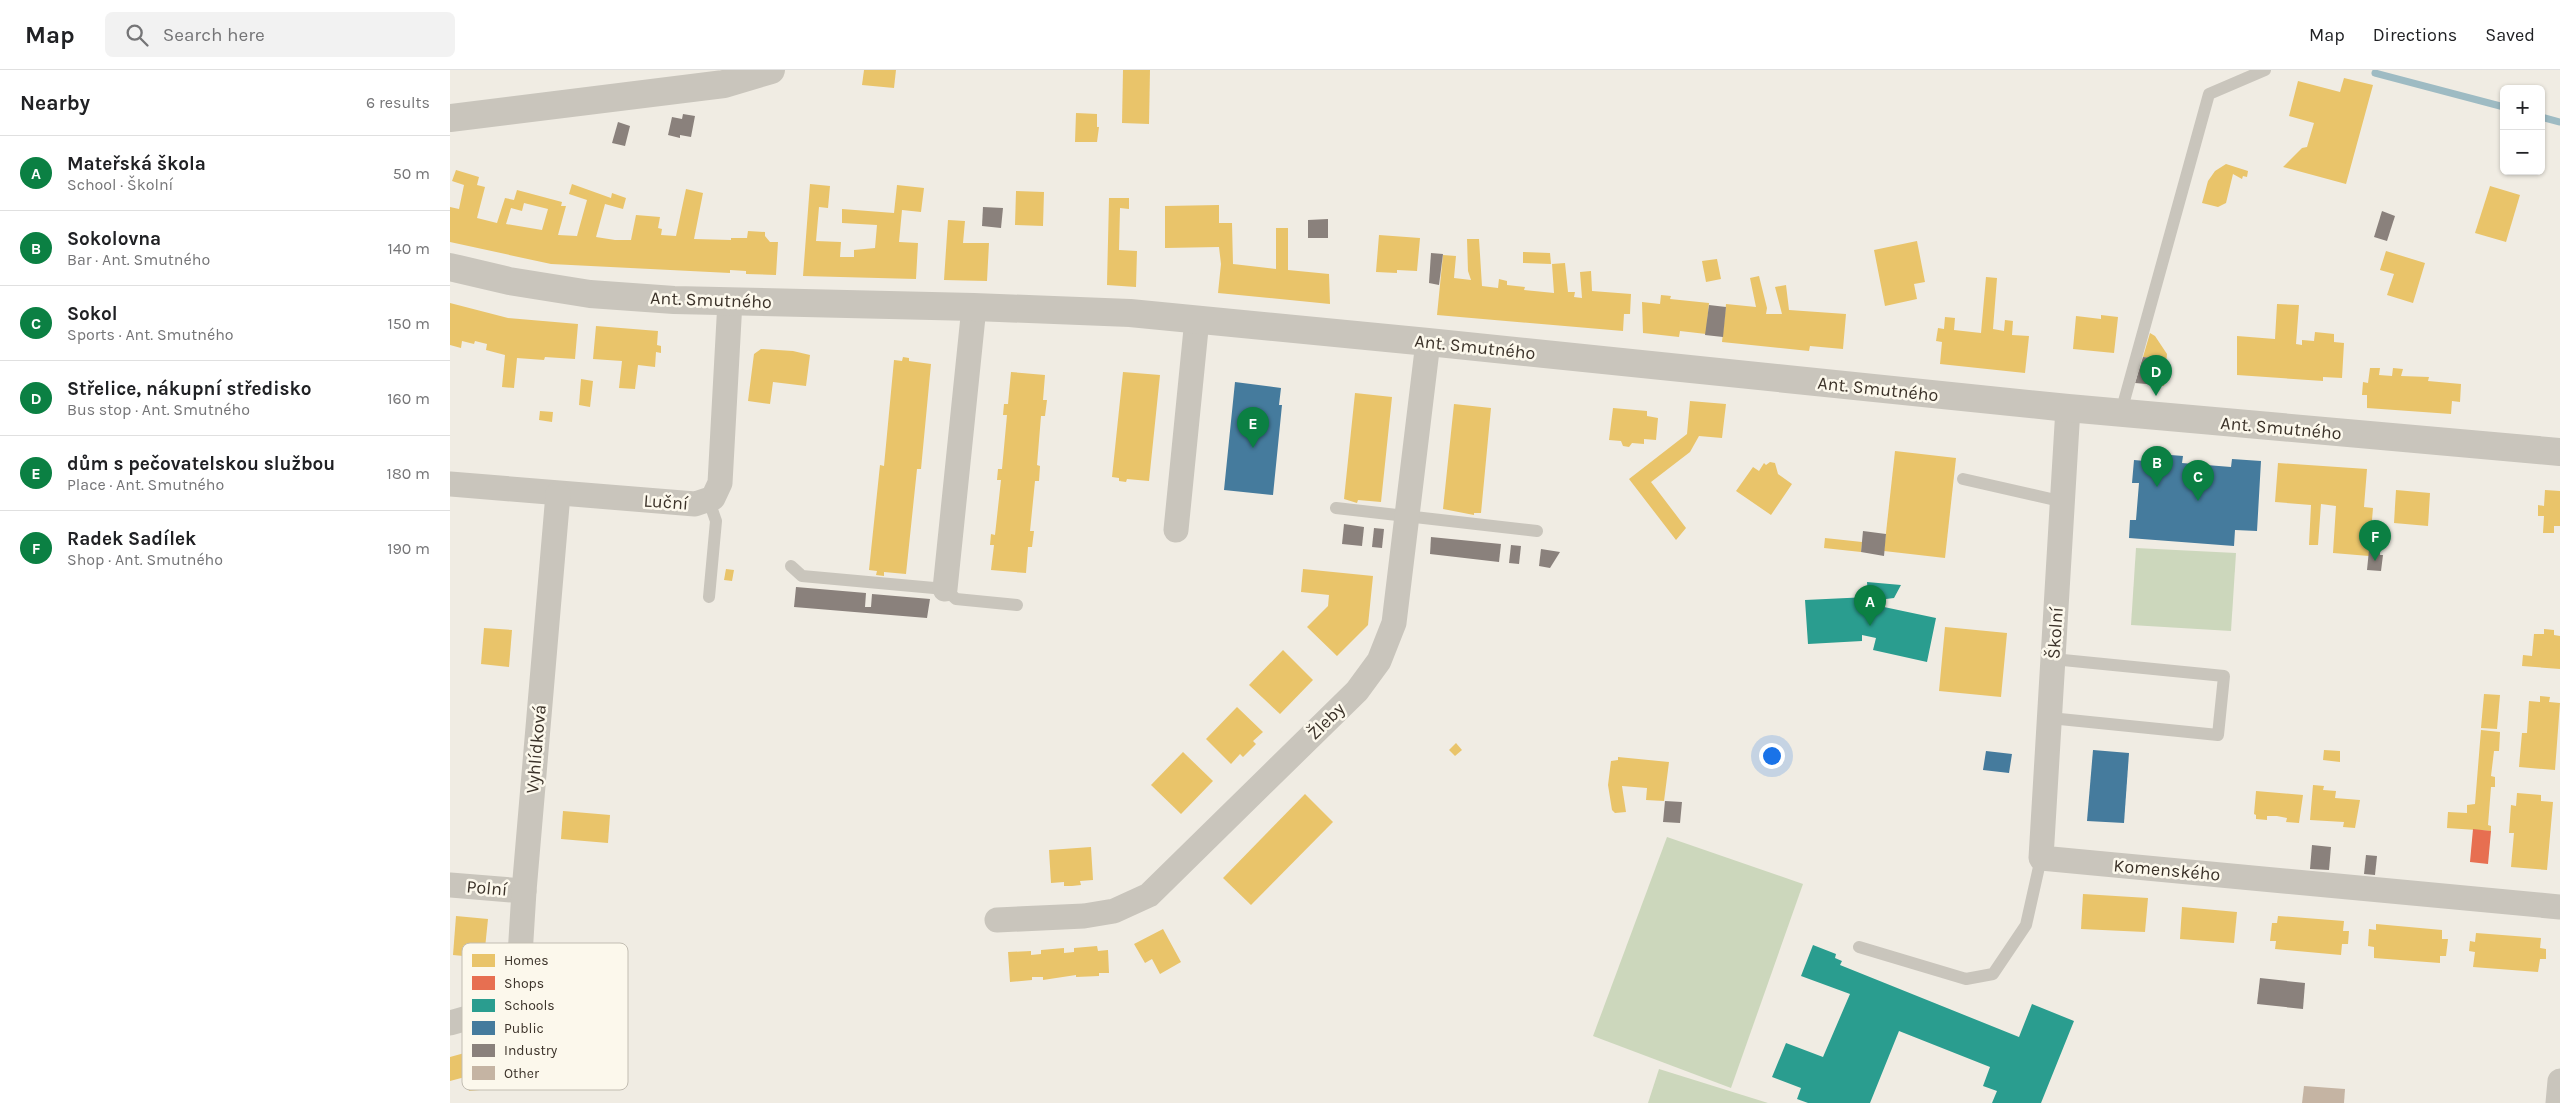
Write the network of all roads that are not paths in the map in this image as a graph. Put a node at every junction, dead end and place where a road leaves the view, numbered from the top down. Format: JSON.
{"nodes":[{"id":1,"x":771,"y":70,"type":"edge"},
{"id":2,"x":2265,"y":70,"type":"edge"},
{"id":3,"x":450,"y":118,"type":"edge"},
{"id":4,"x":450,"y":268,"type":"edge"},
{"id":5,"x":730,"y":302,"type":"junction"},
{"id":6,"x":974,"y":307,"type":"junction"},
{"id":7,"x":1197,"y":319,"type":"junction"},
{"id":8,"x":1428,"y":342,"type":"junction"},
{"id":9,"x":2068,"y":408,"type":"junction"},
{"id":10,"x":2121,"y":412,"type":"junction"},
{"id":11,"x":2560,"y":452,"type":"edge"},
{"id":12,"x":1963,"y":479,"type":"dead end"},
{"id":13,"x":450,"y":484,"type":"edge"},
{"id":14,"x":558,"y":494,"type":"junction"},
{"id":15,"x":709,"y":501,"type":"junction"},
{"id":16,"x":2064,"y":502,"type":"junction"},
{"id":17,"x":1336,"y":508,"type":"dead end"},
{"id":18,"x":1408,"y":516,"type":"junction"},
{"id":19,"x":1176,"y":530,"type":"dead end"},
{"id":20,"x":1537,"y":531,"type":"dead end"},
{"id":21,"x":791,"y":566,"type":"dead end"},
{"id":22,"x":946,"y":589,"type":"junction"},
{"id":23,"x":709,"y":597,"type":"dead end"},
{"id":24,"x":1017,"y":604,"type":"dead end"},
{"id":25,"x":2053,"y":659,"type":"junction"},
{"id":26,"x":2050,"y":718,"type":"junction"},
{"id":27,"x":2041,"y":858,"type":"junction"},
{"id":28,"x":450,"y":885,"type":"edge"},
{"id":29,"x":524,"y":891,"type":"junction"},
{"id":30,"x":2560,"y":907,"type":"edge"},
{"id":31,"x":997,"y":920,"type":"dead end"},
{"id":32,"x":521,"y":943,"type":"edge"},
{"id":33,"x":1859,"y":947,"type":"dead end"},
{"id":34,"x":2560,"y":1081,"type":"edge"},
{"id":35,"x":2558,"y":1103,"type":"edge"}],
"edges":[{"from":1,"to":3,"type":"street"},
{"from":2,"to":10,"type":"lane"},
{"from":4,"to":5,"type":"street","name":"Ant. Smutného"},
{"from":5,"to":6,"type":"street","name":"Ant. Smutného"},
{"from":5,"to":15,"type":"street","name":"Luční"},
{"from":6,"to":7,"type":"street","name":"Ant. Smutného"},
{"from":6,"to":22,"type":"street"},
{"from":7,"to":8,"type":"street","name":"Ant. Smutného"},
{"from":7,"to":19,"type":"street"},
{"from":8,"to":9,"type":"street","name":"Ant. Smutného"},
{"from":8,"to":18,"type":"street","name":"Žleby"},
{"from":9,"to":10,"type":"street","name":"Ant. Smutného"},
{"from":9,"to":16,"type":"street","name":"Školní"},
{"from":10,"to":11,"type":"street","name":"Ant. Smutného"},
{"from":12,"to":16,"type":"lane"},
{"from":13,"to":14,"type":"street","name":"Luční"},
{"from":14,"to":15,"type":"street","name":"Luční"},
{"from":14,"to":29,"type":"street","name":"Vyhlídková"},
{"from":15,"to":23,"type":"lane"},
{"from":16,"to":25,"type":"street","name":"Školní"},
{"from":17,"to":18,"type":"lane"},
{"from":18,"to":20,"type":"lane"},
{"from":18,"to":31,"type":"street","name":"Žleby"},
{"from":21,"to":22,"type":"lane"},
{"from":22,"to":24,"type":"lane"},
{"from":25,"to":26,"type":"street","name":"Školní"},
{"from":25,"to":26,"type":"lane"},
{"from":26,"to":27,"type":"street","name":"Školní"},
{"from":27,"to":30,"type":"street","name":"Komenského"},
{"from":27,"to":33,"type":"lane"},
{"from":28,"to":29,"type":"street","name":"Polní"},
{"from":29,"to":32,"type":"street","name":"Vyhlídková"},
{"from":34,"to":35,"type":"street"}]}
